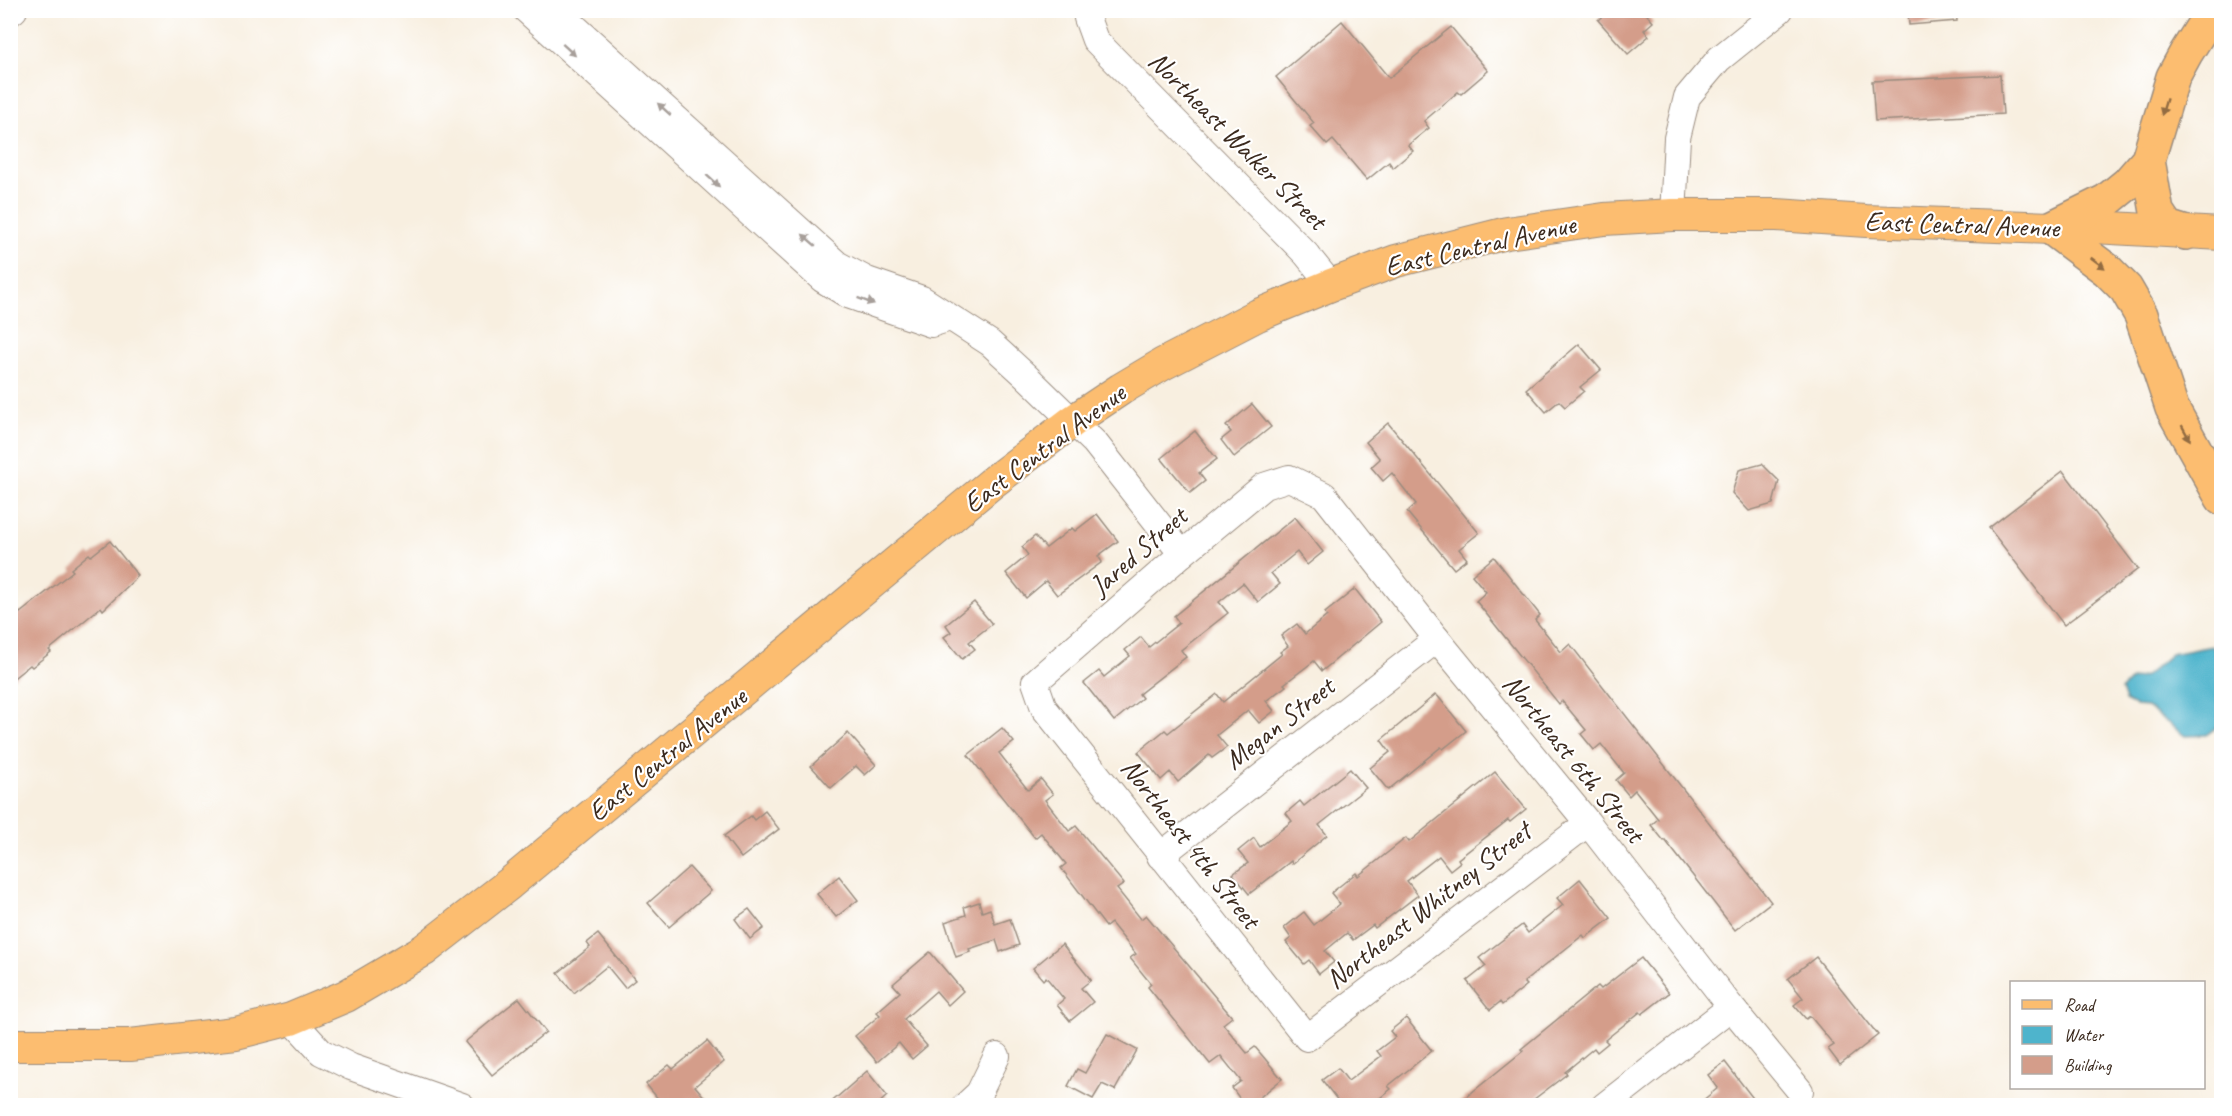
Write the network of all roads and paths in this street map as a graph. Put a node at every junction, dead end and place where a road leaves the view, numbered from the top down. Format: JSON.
{"nodes":[{"id":1,"x":14,"y":10,"type":"edge"},
{"id":2,"x":526,"y":10,"type":"edge"},
{"id":3,"x":556,"y":10,"type":"edge"},
{"id":4,"x":1092,"y":10,"type":"edge"},
{"id":5,"x":1780,"y":10,"type":"edge"},
{"id":6,"x":2213,"y":10,"type":"edge"},
{"id":7,"x":10,"y":13,"type":"edge"},
{"id":8,"x":2148,"y":160,"type":"junction"},
{"id":9,"x":1673,"y":215,"type":"junction"},
{"id":10,"x":2051,"y":228,"type":"junction"},
{"id":11,"x":2186,"y":233,"type":"junction"},
{"id":12,"x":2222,"y":234,"type":"edge"},
{"id":13,"x":1330,"y":285,"type":"junction"},
{"id":14,"x":950,"y":318,"type":"junction"},
{"id":15,"x":1073,"y":421,"type":"junction"},
{"id":16,"x":1289,"y":478,"type":"joint"},
{"id":17,"x":2222,"y":498,"type":"edge"},
{"id":18,"x":1182,"y":554,"type":"junction"},
{"id":19,"x":1437,"y":639,"type":"junction"},
{"id":20,"x":1035,"y":682,"type":"joint"},
{"id":21,"x":1588,"y":823,"type":"junction"},
{"id":22,"x":1160,"y":855,"type":"junction"},
{"id":23,"x":1731,"y":1007,"type":"junction"},
{"id":24,"x":291,"y":1019,"type":"junction"},
{"id":25,"x":1307,"y":1038,"type":"joint"},
{"id":26,"x":10,"y":1045,"type":"edge"},
{"id":27,"x":998,"y":1056,"type":"dead end"},
{"id":28,"x":1800,"y":1090,"type":"dead end"},
{"id":29,"x":462,"y":1106,"type":"edge"},
{"id":30,"x":965,"y":1106,"type":"edge"},
{"id":31,"x":1604,"y":1106,"type":"edge"}],
"edges":[{"from":1,"to":7,"type":"street"},
{"from":2,"to":14,"type":"street","one_way":true},
{"from":14,"to":3,"type":"street","one_way":true},
{"from":4,"to":13,"type":"street","name":"Northeast Walker Street"},
{"from":5,"to":9,"type":"street"},
{"from":6,"to":8,"type":"highway","one_way":true},
{"from":8,"to":10,"type":"highway"},
{"from":8,"to":11,"type":"highway"},
{"from":9,"to":10,"type":"main road","name":"East Central Avenue"},
{"from":9,"to":13,"type":"main road","name":"East Central Avenue"},
{"from":10,"to":11,"type":"main road","name":"East Central Avenue"},
{"from":10,"to":17,"type":"highway","one_way":true},
{"from":11,"to":12,"type":"main road","name":"East Central Avenue"},
{"from":13,"to":15,"type":"main road","name":"East Central Avenue"},
{"from":14,"to":15,"type":"street"},
{"from":15,"to":18,"type":"street"},
{"from":15,"to":24,"type":"main road","name":"East Central Avenue"},
{"from":16,"to":18,"type":"street","name":"Jared Street"},
{"from":16,"to":19,"type":"street","name":"Northeast 6th Street"},
{"from":18,"to":20,"type":"street","name":"Jared Street"},
{"from":19,"to":21,"type":"street","name":"Northeast 6th Street"},
{"from":19,"to":22,"type":"street","name":"Megan Street"},
{"from":20,"to":22,"type":"street","name":"Northeast 4th Street"},
{"from":21,"to":23,"type":"street","name":"Northeast 6th Street"},
{"from":21,"to":25,"type":"street","name":"Northeast Whitney Street"},
{"from":22,"to":25,"type":"street","name":"Northeast 4th Street"},
{"from":23,"to":28,"type":"street","name":"Northeast 6th Street"},
{"from":23,"to":31,"type":"street"},
{"from":24,"to":26,"type":"main road","name":"East Central Avenue"},
{"from":24,"to":29,"type":"street"},
{"from":27,"to":30,"type":"street"}]}
